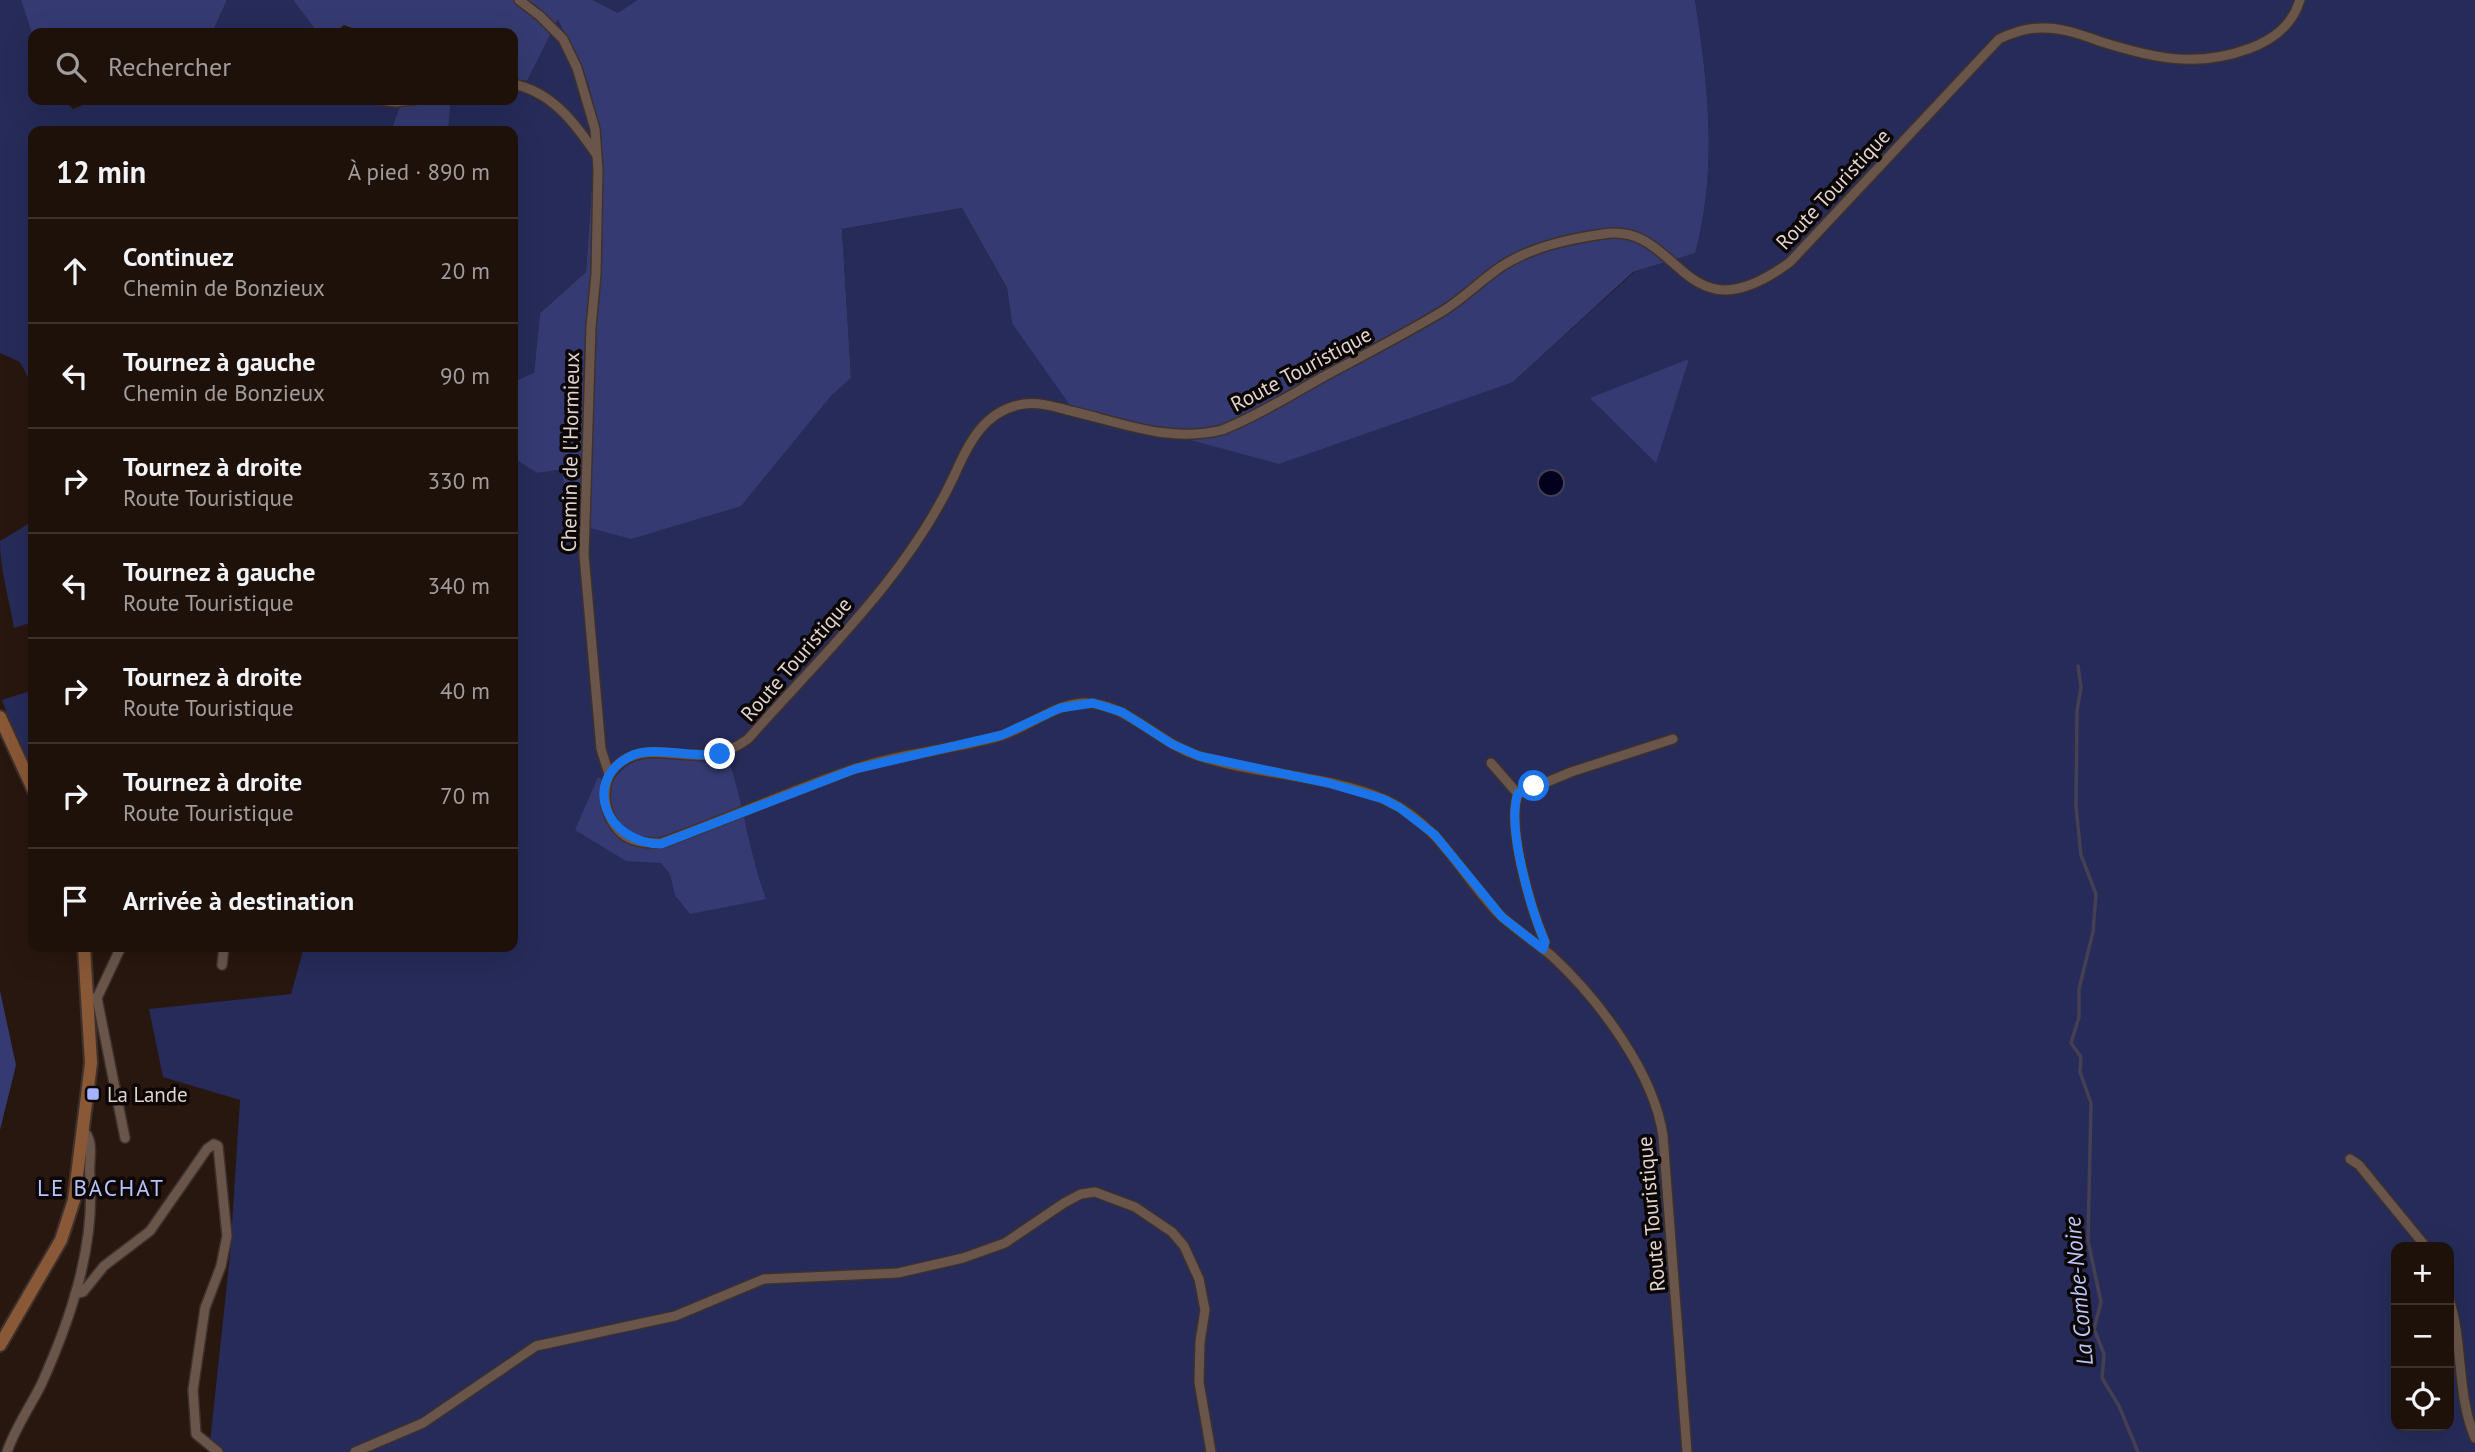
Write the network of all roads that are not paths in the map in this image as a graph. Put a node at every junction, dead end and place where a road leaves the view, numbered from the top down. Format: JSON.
{"nodes":[{"id":1,"x":519,"y":0,"type":"edge"},
{"id":2,"x":2300,"y":0,"type":"edge"},
{"id":3,"x":518,"y":86,"type":"edge"},
{"id":4,"x":597,"y":155,"type":"junction"},
{"id":5,"x":0,"y":717,"type":"edge"},
{"id":6,"x":1673,"y":739,"type":"dead end"},
{"id":7,"x":1492,"y":763,"type":"dead end"},
{"id":8,"x":609,"y":774,"type":"junction"},
{"id":9,"x":28,"y":778,"type":"edge"},
{"id":10,"x":1518,"y":793,"type":"junction"},
{"id":11,"x":1543,"y":949,"type":"junction"},
{"id":12,"x":85,"y":952,"type":"edge"},
{"id":13,"x":118,"y":952,"type":"edge"},
{"id":14,"x":224,"y":952,"type":"edge"},
{"id":15,"x":222,"y":965,"type":"dead end"},
{"id":16,"x":92,"y":998,"type":"junction"},
{"id":17,"x":82,"y":1133,"type":"junction"},
{"id":18,"x":125,"y":1138,"type":"dead end"},
{"id":19,"x":2350,"y":1159,"type":"dead end"},
{"id":20,"x":2423,"y":1242,"type":"edge"},
{"id":21,"x":75,"y":1294,"type":"junction"},
{"id":22,"x":2450,"y":1305,"type":"edge"},
{"id":23,"x":0,"y":1345,"type":"edge"},
{"id":24,"x":2475,"y":1438,"type":"edge"},
{"id":25,"x":7,"y":1452,"type":"edge"},
{"id":26,"x":218,"y":1452,"type":"edge"},
{"id":27,"x":355,"y":1452,"type":"edge"},
{"id":28,"x":1211,"y":1452,"type":"edge"},
{"id":29,"x":1687,"y":1452,"type":"edge"}],
"edges":[{"from":1,"to":4,"type":"street","name":"Chemin de l'Hormieux"},
{"from":2,"to":8,"type":"street","name":"Route Touristique"},
{"from":3,"to":4,"type":"street"},
{"from":4,"to":8,"type":"street","name":"Chemin de l'Hormieux"},
{"from":5,"to":9,"type":"main road"},
{"from":6,"to":10,"type":"street"},
{"from":7,"to":10,"type":"street"},
{"from":8,"to":11,"type":"street","name":"Route Touristique"},
{"from":10,"to":11,"type":"street"},
{"from":11,"to":29,"type":"street","name":"Route Touristique"},
{"from":12,"to":16,"type":"main road"},
{"from":13,"to":16,"type":"street"},
{"from":14,"to":15,"type":"street"},
{"from":16,"to":17,"type":"main road"},
{"from":16,"to":18,"type":"street"},
{"from":17,"to":21,"type":"street"},
{"from":17,"to":23,"type":"main road"},
{"from":19,"to":20,"type":"street"},
{"from":21,"to":25,"type":"street"},
{"from":21,"to":26,"type":"street"},
{"from":22,"to":24,"type":"street"},
{"from":27,"to":28,"type":"street"}]}
